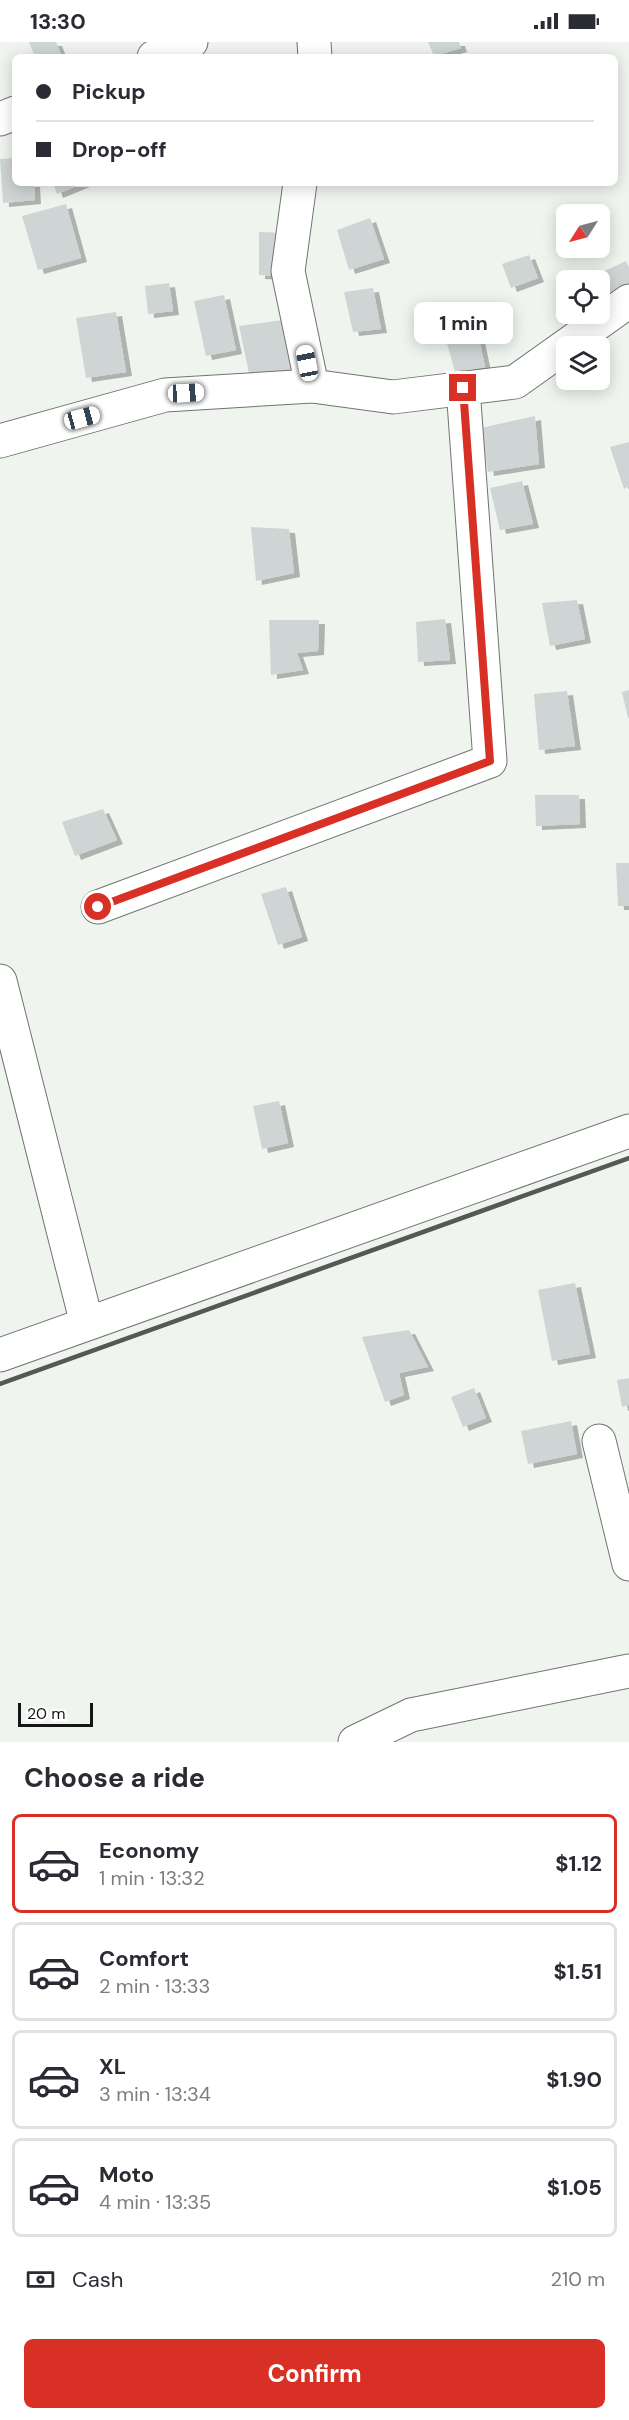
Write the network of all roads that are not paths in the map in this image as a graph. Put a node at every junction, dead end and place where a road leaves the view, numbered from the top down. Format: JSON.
{"nodes":[{"id":1,"x":191,"y":42,"type":"edge"},
{"id":2,"x":161,"y":54,"type":"edge"},
{"id":3,"x":300,"y":186,"type":"edge"},
{"id":4,"x":629,"y":301,"type":"edge"},
{"id":5,"x":312,"y":386,"type":"junction"},
{"id":6,"x":463,"y":388,"type":"junction"},
{"id":7,"x":0,"y":441,"type":"edge"},
{"id":8,"x":98,"y":907,"type":"dead end"},
{"id":9,"x":0,"y":981,"type":"edge"},
{"id":10,"x":629,"y":1131,"type":"edge"},
{"id":11,"x":87,"y":1323,"type":"junction"},
{"id":12,"x":0,"y":1354,"type":"edge"},
{"id":13,"x":599,"y":1441,"type":"dead end"},
{"id":14,"x":629,"y":1564,"type":"edge"},
{"id":15,"x":629,"y":1671,"type":"edge"},
{"id":16,"x":355,"y":1742,"type":"edge"}],
"edges":[{"from":1,"to":2,"type":"street"},
{"from":3,"to":5,"type":"street"},
{"from":4,"to":6,"type":"street"},
{"from":5,"to":6,"type":"street"},
{"from":5,"to":7,"type":"street"},
{"from":6,"to":8,"type":"street"},
{"from":9,"to":11,"type":"street"},
{"from":10,"to":11,"type":"street"},
{"from":11,"to":12,"type":"street"},
{"from":13,"to":14,"type":"street"},
{"from":15,"to":16,"type":"street"}]}
